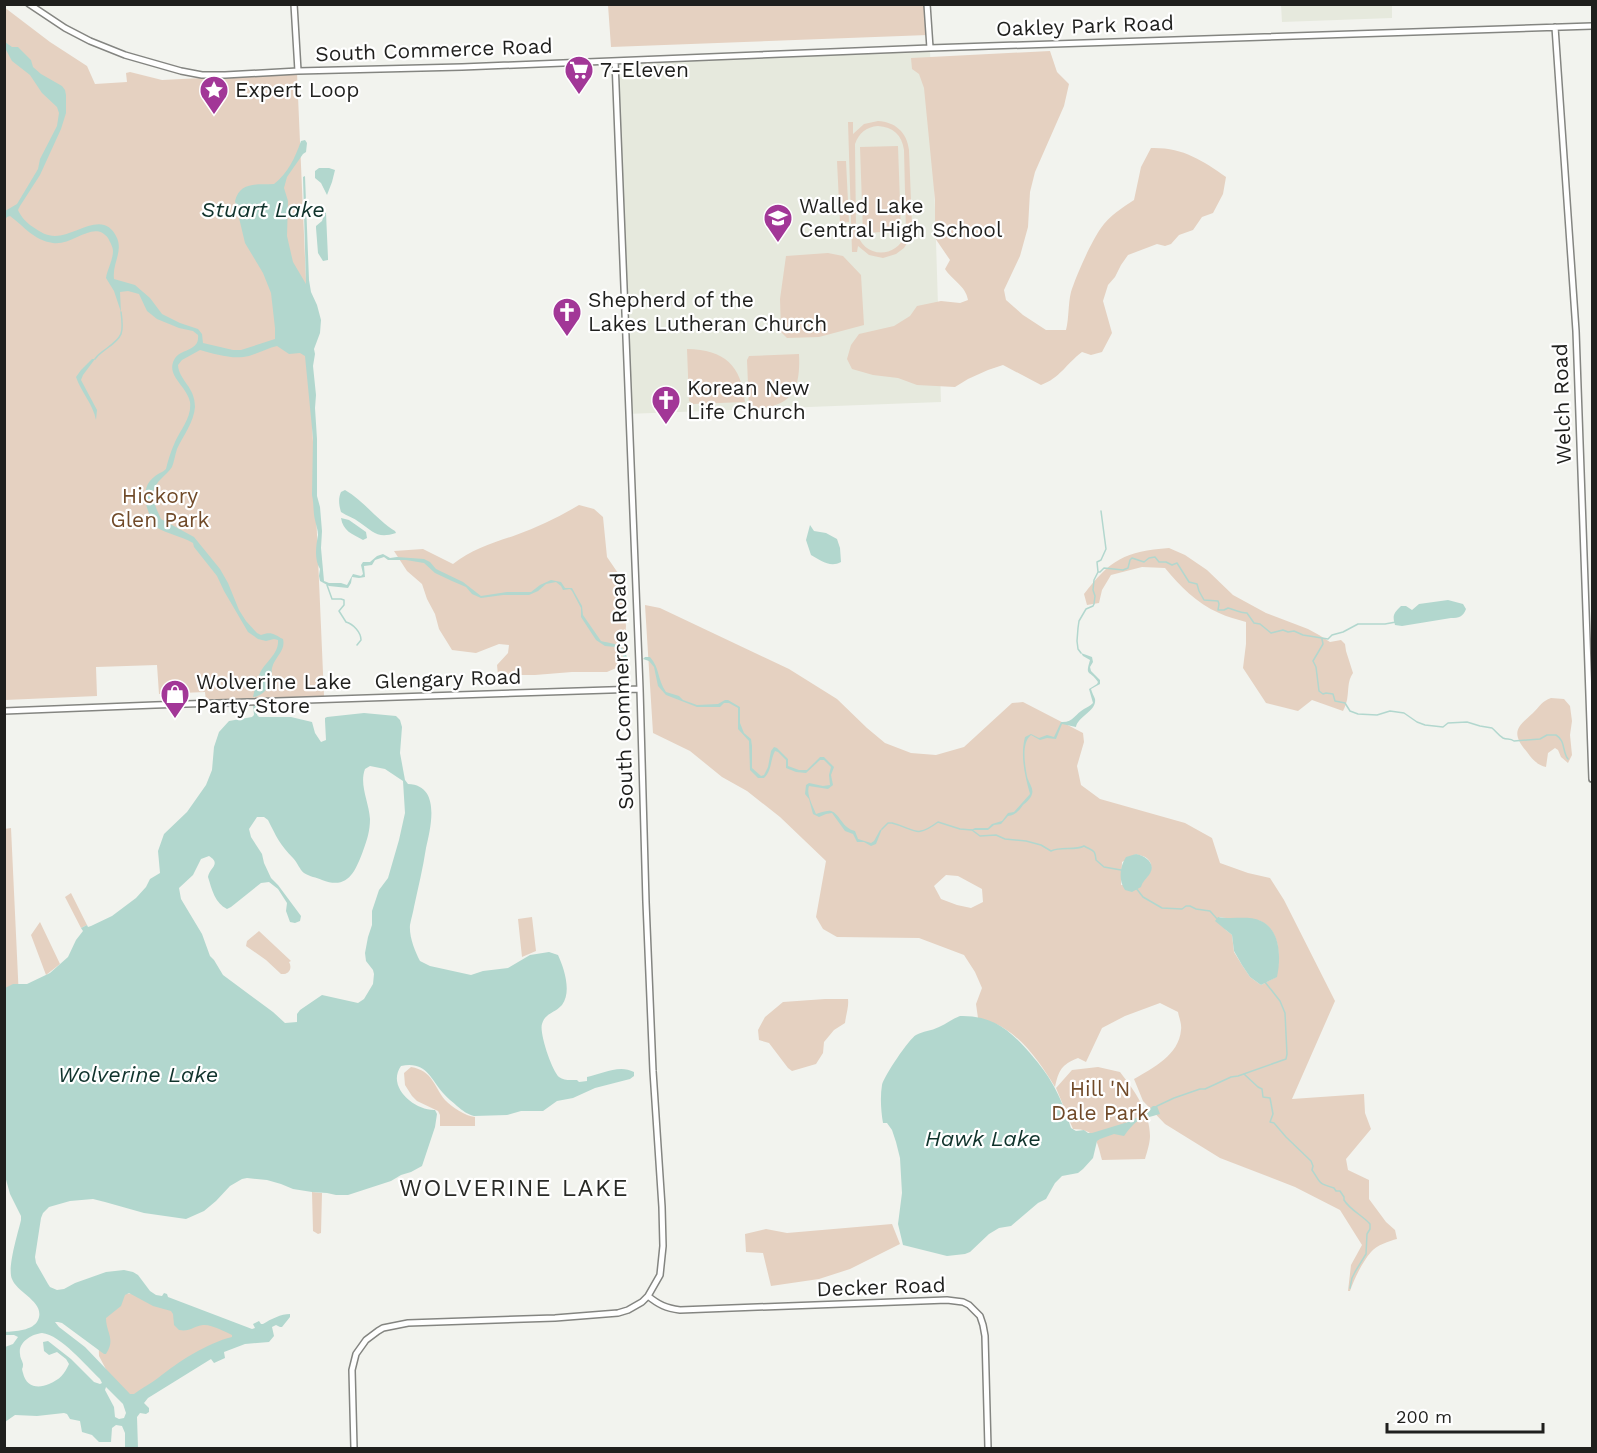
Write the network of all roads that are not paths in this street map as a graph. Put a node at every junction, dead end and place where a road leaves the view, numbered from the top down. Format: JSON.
{"nodes":[{"id":1,"x":29,"y":4,"type":"edge"},
{"id":2,"x":294,"y":4,"type":"edge"},
{"id":3,"x":927,"y":4,"type":"edge"},
{"id":4,"x":1593,"y":26,"type":"edge"},
{"id":5,"x":1555,"y":27,"type":"junction"},
{"id":6,"x":930,"y":48,"type":"junction"},
{"id":7,"x":615,"y":61,"type":"junction"},
{"id":8,"x":298,"y":71,"type":"junction"},
{"id":9,"x":640,"y":689,"type":"junction"},
{"id":10,"x":4,"y":711,"type":"edge"},
{"id":11,"x":1593,"y":779,"type":"edge"},
{"id":12,"x":648,"y":1296,"type":"junction"},
{"id":13,"x":354,"y":1449,"type":"edge"},
{"id":14,"x":988,"y":1449,"type":"edge"}],
"edges":[{"from":1,"to":8,"type":"street"},
{"from":2,"to":8,"type":"street","name":"South Commerce Road"},
{"from":3,"to":6,"type":"street"},
{"from":4,"to":5,"type":"street","name":"Oakley Park Road"},
{"from":5,"to":6,"type":"street","name":"Oakley Park Road"},
{"from":5,"to":11,"type":"street","name":"Welch Road"},
{"from":6,"to":7,"type":"street","name":"Oakley Park Road"},
{"from":7,"to":8,"type":"street","name":"South Commerce Road"},
{"from":7,"to":9,"type":"street","name":"South Commerce Road"},
{"from":9,"to":10,"type":"street","name":"Glengary Road"},
{"from":9,"to":12,"type":"street","name":"South Commerce Road"},
{"from":12,"to":13,"type":"street"},
{"from":12,"to":14,"type":"street","name":"Decker Road"}]}
